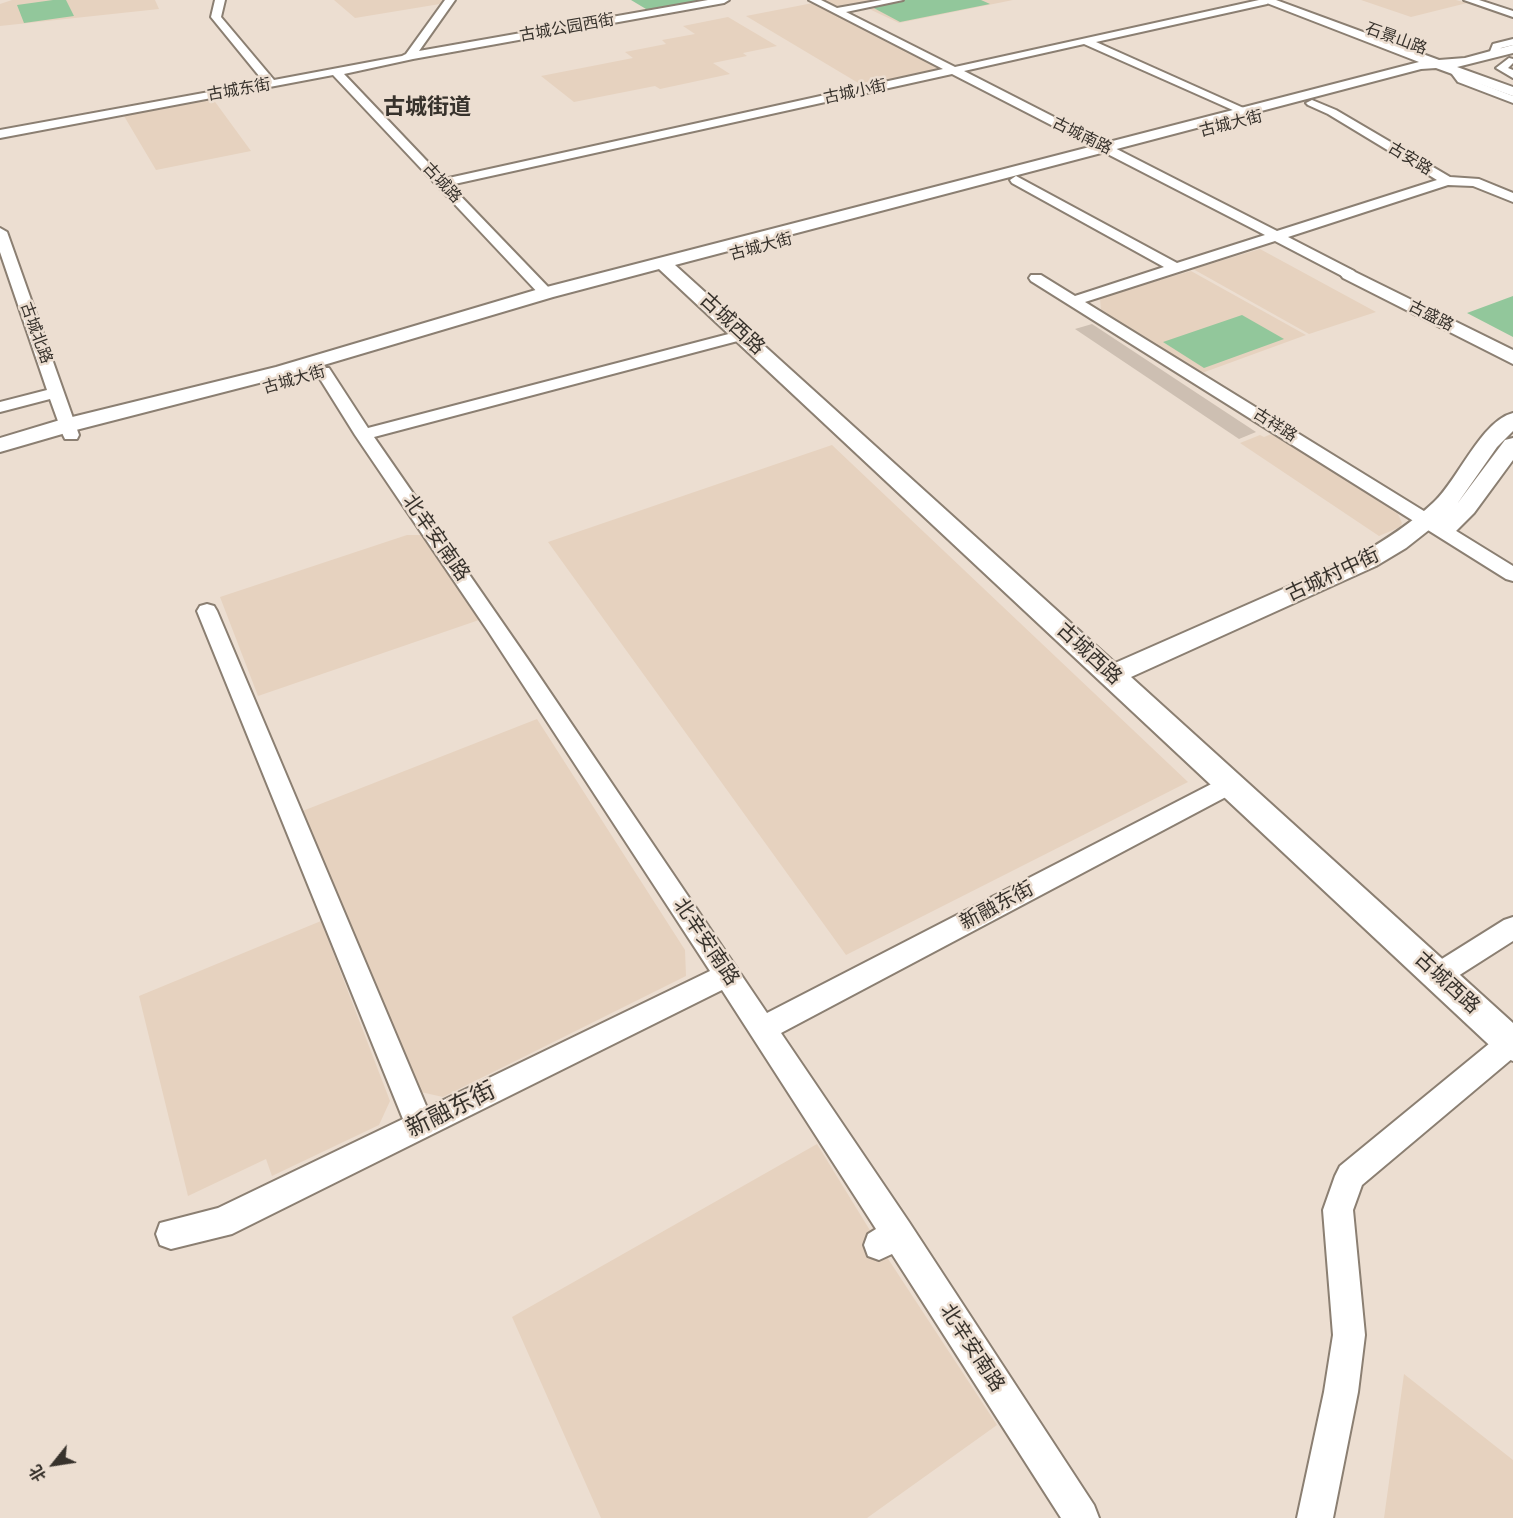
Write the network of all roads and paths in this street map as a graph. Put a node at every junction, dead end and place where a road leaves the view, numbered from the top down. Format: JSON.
{"nodes":[{"id":1,"x":220,"y":0,"type":"edge"},
{"id":2,"x":450,"y":0,"type":"edge"},
{"id":3,"x":724,"y":0,"type":"edge"},
{"id":4,"x":814,"y":0,"type":"edge"},
{"id":5,"x":898,"y":0,"type":"edge"},
{"id":6,"x":1266,"y":0,"type":"edge"},
{"id":7,"x":1276,"y":0,"type":"edge"},
{"id":8,"x":1469,"y":0,"type":"edge"},
{"id":9,"x":836,"y":12,"type":"junction"},
{"id":10,"x":1513,"y":14,"type":"edge"},
{"id":11,"x":1085,"y":41,"type":"junction"},
{"id":12,"x":1513,"y":42,"type":"edge"},
{"id":13,"x":1494,"y":54,"type":"junction"},
{"id":14,"x":410,"y":57,"type":"junction"},
{"id":15,"x":1511,"y":64,"type":"edge"},
{"id":16,"x":1450,"y":65,"type":"junction"},
{"id":17,"x":1472,"y":69,"type":"junction"},
{"id":18,"x":952,"y":71,"type":"junction"},
{"id":19,"x":337,"y":72,"type":"junction"},
{"id":20,"x":272,"y":84,"type":"junction"},
{"id":21,"x":1513,"y":85,"type":"edge"},
{"id":22,"x":1513,"y":92,"type":"edge"},
{"id":23,"x":1513,"y":100,"type":"edge"},
{"id":24,"x":1312,"y":103,"type":"junction"},
{"id":25,"x":1244,"y":112,"type":"junction"},
{"id":26,"x":0,"y":134,"type":"edge"},
{"id":27,"x":1112,"y":150,"type":"junction"},
{"id":28,"x":1016,"y":180,"type":"junction"},
{"id":29,"x":1447,"y":182,"type":"junction"},
{"id":30,"x":442,"y":183,"type":"junction"},
{"id":31,"x":1513,"y":198,"type":"edge"},
{"id":32,"x":0,"y":232,"type":"edge"},
{"id":33,"x":1277,"y":236,"type":"junction"},
{"id":34,"x":674,"y":266,"type":"junction"},
{"id":35,"x":1176,"y":268,"type":"junction"},
{"id":36,"x":1349,"y":274,"type":"joint"},
{"id":37,"x":1036,"y":278,"type":"dead end"},
{"id":38,"x":546,"y":293,"type":"junction"},
{"id":39,"x":1074,"y":301,"type":"junction"},
{"id":40,"x":744,"y":335,"type":"junction"},
{"id":41,"x":1513,"y":358,"type":"edge"},
{"id":42,"x":322,"y":371,"type":"junction"},
{"id":43,"x":57,"y":392,"type":"junction"},
{"id":44,"x":0,"y":407,"type":"edge"},
{"id":45,"x":1513,"y":419,"type":"edge"},
{"id":46,"x":70,"y":430,"type":"junction"},
{"id":47,"x":363,"y":435,"type":"junction"},
{"id":48,"x":0,"y":439,"type":"edge"},
{"id":49,"x":1513,"y":445,"type":"edge"},
{"id":50,"x":0,"y":446,"type":"edge"},
{"id":51,"x":0,"y":453,"type":"edge"},
{"id":52,"x":1436,"y":525,"type":"junction"},
{"id":53,"x":1513,"y":575,"type":"edge"},
{"id":54,"x":207,"y":611,"type":"dead end"},
{"id":55,"x":1127,"y":678,"type":"junction"},
{"id":56,"x":1231,"y":784,"type":"junction"},
{"id":57,"x":1513,"y":928,"type":"edge"},
{"id":58,"x":1446,"y":970,"type":"junction"},
{"id":59,"x":728,"y":975,"type":"junction"},
{"id":60,"x":764,"y":1028,"type":"junction"},
{"id":61,"x":1512,"y":1035,"type":"edge"},
{"id":62,"x":420,"y":1125,"type":"junction"},
{"id":63,"x":171,"y":1234,"type":"dead end"},
{"id":64,"x":1081,"y":1518,"type":"edge"},
{"id":65,"x":1315,"y":1518,"type":"edge"}],
"edges":[{"from":1,"to":20,"type":"street"},
{"from":2,"to":14,"type":"street"},
{"from":3,"to":14,"type":"street","name":"古城公园西街"},
{"from":4,"to":9,"type":"street","name":"古城南路"},
{"from":5,"to":9,"type":"street"},
{"from":6,"to":11,"type":"street","name":"古城小街"},
{"from":6,"to":16,"type":"main road","name":"石景山路"},
{"from":7,"to":16,"type":"main road","name":"石景山路"},
{"from":8,"to":10,"type":"street"},
{"from":9,"to":18,"type":"street","name":"古城南路"},
{"from":11,"to":18,"type":"street","name":"古城小街"},
{"from":11,"to":25,"type":"street"},
{"from":12,"to":13,"type":"street"},
{"from":13,"to":15,"type":"main road"},
{"from":13,"to":16,"type":"main road"},
{"from":14,"to":19,"type":"street","name":"古城东街"},
{"from":15,"to":17,"type":"main road"},
{"from":16,"to":17,"type":"main road"},
{"from":16,"to":22,"type":"main road","name":"石景山路"},
{"from":16,"to":23,"type":"street"},
{"from":16,"to":24,"type":"main road","name":"古城大街"},
{"from":16,"to":25,"type":"main road","name":"古城大街"},
{"from":17,"to":21,"type":"main road"},
{"from":18,"to":27,"type":"street","name":"古城南路"},
{"from":18,"to":30,"type":"street","name":"古城小街"},
{"from":19,"to":20,"type":"street","name":"古城东街"},
{"from":19,"to":30,"type":"street","name":"古城路"},
{"from":20,"to":26,"type":"street","name":"古城东街"},
{"from":24,"to":27,"type":"main road","name":"古城大街"},
{"from":24,"to":29,"type":"street","name":"古安路"},
{"from":25,"to":27,"type":"main road","name":"古城大街"},
{"from":27,"to":28,"type":"main road","name":"古城大街"},
{"from":27,"to":33,"type":"street","name":"古城南路"},
{"from":27,"to":34,"type":"main road","name":"古城大街"},
{"from":28,"to":34,"type":"main road","name":"古城大街"},
{"from":28,"to":35,"type":"street"},
{"from":29,"to":31,"type":"street","name":"古安路"},
{"from":29,"to":33,"type":"street"},
{"from":30,"to":38,"type":"street","name":"古城路"},
{"from":32,"to":43,"type":"street","name":"古城北路"},
{"from":33,"to":35,"type":"street"},
{"from":33,"to":36,"type":"street","name":"古城南路"},
{"from":34,"to":38,"type":"main road","name":"古城大街"},
{"from":34,"to":40,"type":"main road","name":"古城西路"},
{"from":34,"to":42,"type":"main road","name":"古城大街"},
{"from":34,"to":55,"type":"main road","name":"古城西路"},
{"from":35,"to":39,"type":"street"},
{"from":36,"to":41,"type":"main road","name":"古盛路"},
{"from":37,"to":39,"type":"street","name":"古祥路"},
{"from":38,"to":46,"type":"main road","name":"古城大街"},
{"from":39,"to":52,"type":"street","name":"古祥路"},
{"from":40,"to":47,"type":"street"},
{"from":40,"to":55,"type":"main road","name":"古城西路"},
{"from":42,"to":46,"type":"main road","name":"古城大街"},
{"from":42,"to":47,"type":"street","name":"北辛安南路"},
{"from":43,"to":44,"type":"street"},
{"from":43,"to":46,"type":"street","name":"古城北路"},
{"from":45,"to":52,"type":"main road","name":"古城村中街"},
{"from":46,"to":48,"type":"street"},
{"from":46,"to":50,"type":"main road"},
{"from":46,"to":51,"type":"main road"},
{"from":47,"to":59,"type":"street","name":"北辛安南路"},
{"from":49,"to":52,"type":"main road","name":"古城村中街"},
{"from":52,"to":53,"type":"street","name":"古祥路"},
{"from":52,"to":55,"type":"main road","name":"古城村中街"},
{"from":54,"to":62,"type":"street"},
{"from":55,"to":56,"type":"main road","name":"古城西路"},
{"from":55,"to":58,"type":"main road","name":"古城西路"},
{"from":56,"to":58,"type":"main road","name":"古城西路"},
{"from":56,"to":60,"type":"street","name":"新融东街"},
{"from":57,"to":58,"type":"street"},
{"from":58,"to":61,"type":"main road","name":"古城西路"},
{"from":59,"to":60,"type":"street","name":"北辛安南路"},
{"from":59,"to":62,"type":"street","name":"新融东街"},
{"from":60,"to":64,"type":"street","name":"北辛安南路"},
{"from":61,"to":65,"type":"street"},
{"from":62,"to":63,"type":"street","name":"新融东街"}]}
